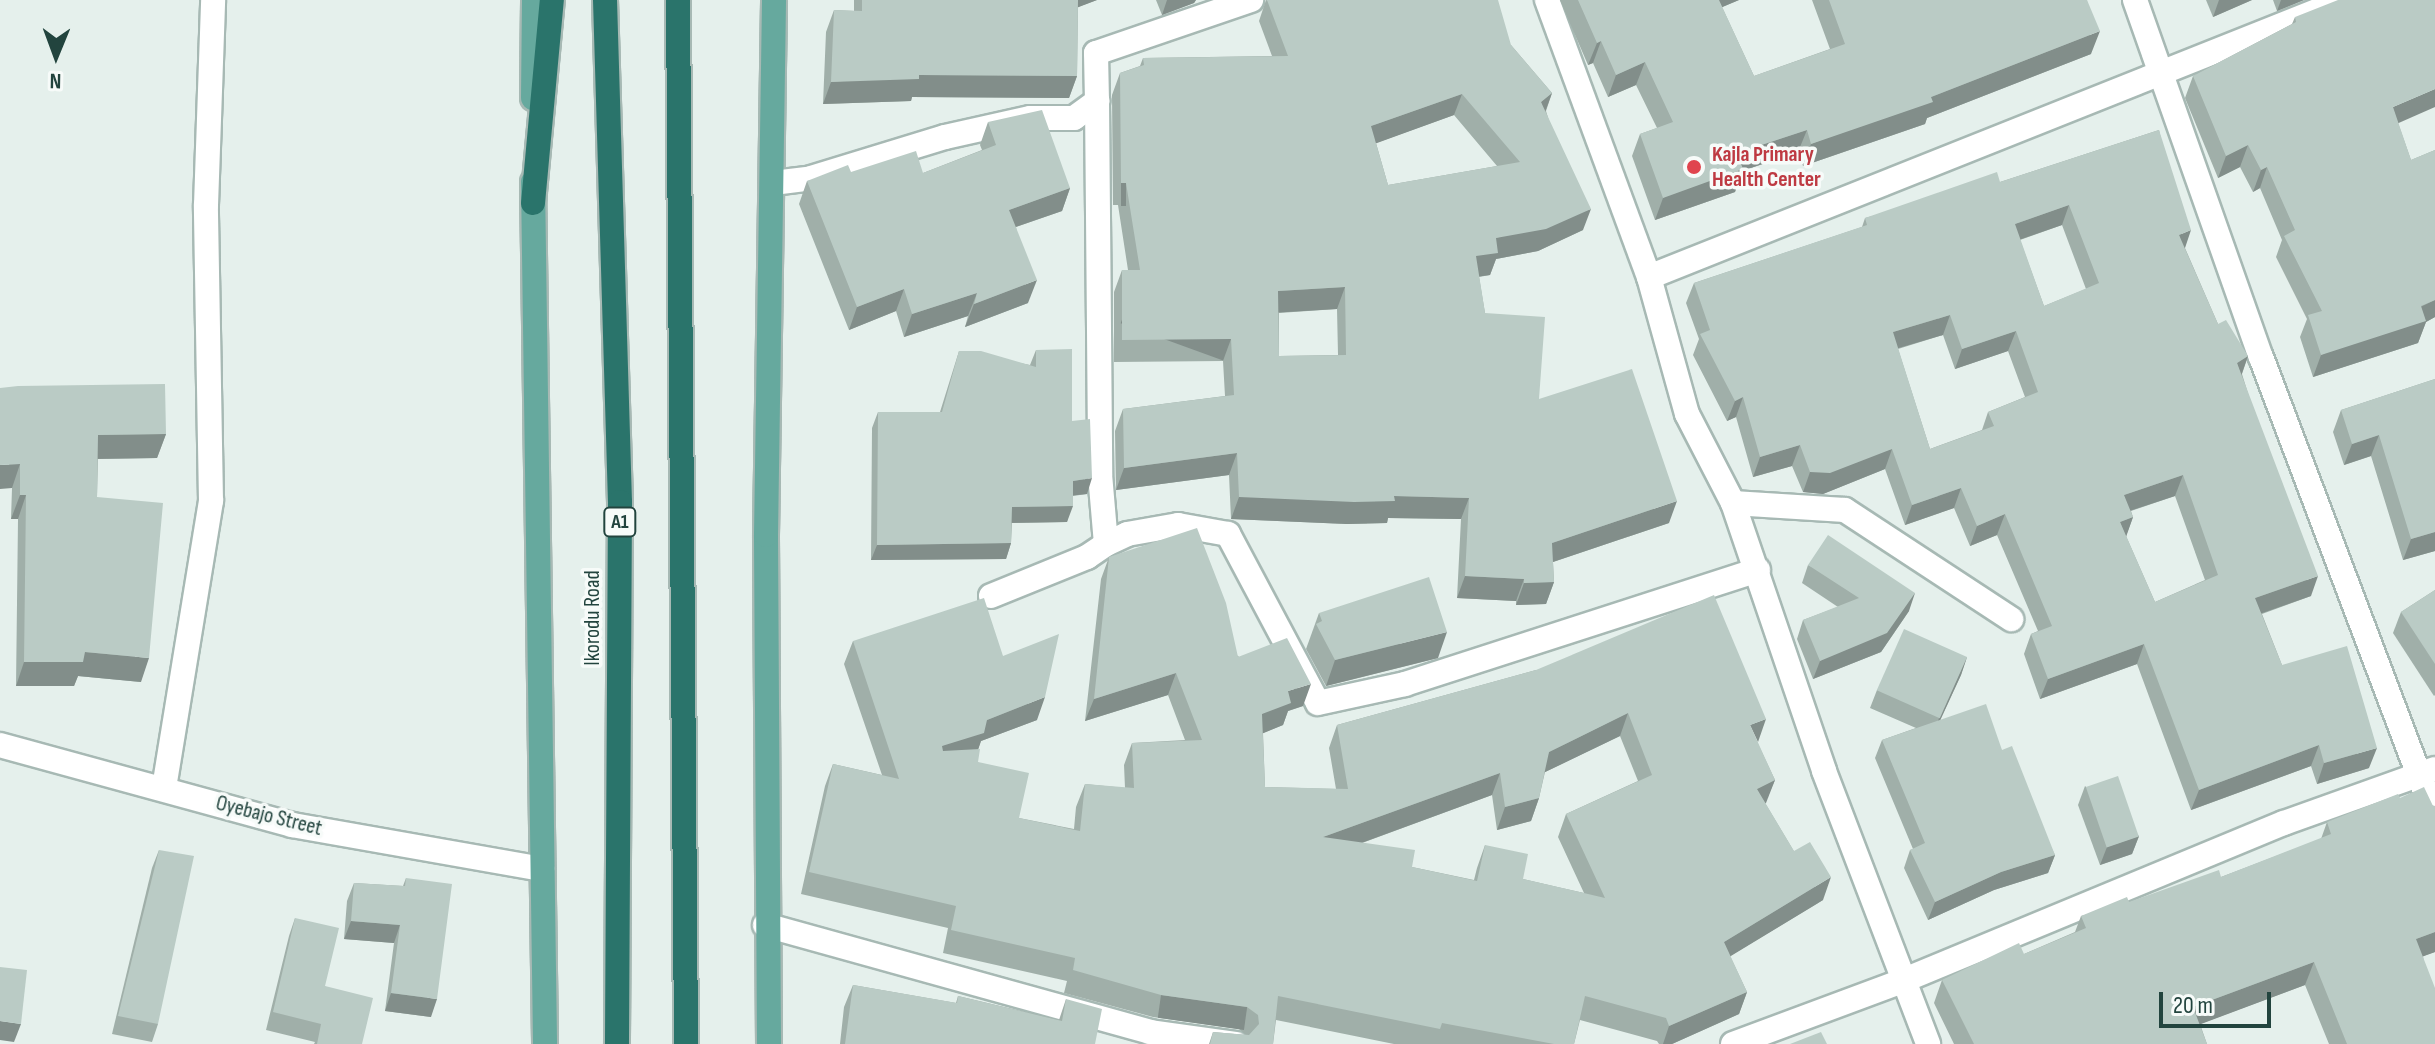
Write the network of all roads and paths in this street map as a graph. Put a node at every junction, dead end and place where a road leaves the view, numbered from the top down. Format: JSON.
{"nodes":[{"id":1,"x":213,"y":0,"type":"edge"},
{"id":2,"x":534,"y":0,"type":"edge"},
{"id":3,"x":552,"y":0,"type":"edge"},
{"id":4,"x":605,"y":0,"type":"edge"},
{"id":5,"x":678,"y":0,"type":"edge"},
{"id":6,"x":774,"y":0,"type":"edge"},
{"id":7,"x":1251,"y":0,"type":"edge"},
{"id":8,"x":1547,"y":0,"type":"edge"},
{"id":9,"x":2135,"y":0,"type":"edge"},
{"id":10,"x":2344,"y":0,"type":"edge"},
{"id":11,"x":2159,"y":76,"type":"junction"},
{"id":12,"x":1097,"y":101,"type":"junction"},
{"id":13,"x":773,"y":183,"type":"junction"},
{"id":14,"x":533,"y":203,"type":"junction"},
{"id":15,"x":1649,"y":277,"type":"junction"},
{"id":16,"x":1733,"y":503,"type":"junction"},
{"id":17,"x":1106,"y":544,"type":"junction"},
{"id":18,"x":1758,"y":570,"type":"junction"},
{"id":19,"x":991,"y":596,"type":"dead end"},
{"id":20,"x":2011,"y":619,"type":"dead end"},
{"id":21,"x":0,"y":745,"type":"edge"},
{"id":22,"x":2426,"y":773,"type":"edge"},
{"id":23,"x":164,"y":788,"type":"junction"},
{"id":24,"x":2435,"y":818,"type":"edge"},
{"id":25,"x":542,"y":869,"type":"junction"},
{"id":26,"x":765,"y":925,"type":"junction"},
{"id":27,"x":1902,"y":981,"type":"junction"},
{"id":28,"x":545,"y":1044,"type":"edge"},
{"id":29,"x":617,"y":1044,"type":"edge"},
{"id":30,"x":686,"y":1044,"type":"edge"},
{"id":31,"x":769,"y":1044,"type":"edge"},
{"id":32,"x":1236,"y":1044,"type":"edge"},
{"id":33,"x":1733,"y":1044,"type":"edge"},
{"id":34,"x":1928,"y":1044,"type":"edge"}],
"edges":[{"from":1,"to":23,"type":"street"},
{"from":2,"to":14,"type":"main road"},
{"from":3,"to":14,"type":"highway"},
{"from":4,"to":29,"type":"highway","name":"Ikorodu Road","number":"A1"},
{"from":5,"to":30,"type":"highway"},
{"from":6,"to":13,"type":"main road"},
{"from":7,"to":12,"type":"street"},
{"from":8,"to":15,"type":"street"},
{"from":9,"to":11,"type":"street"},
{"from":10,"to":11,"type":"street"},
{"from":11,"to":15,"type":"street"},
{"from":11,"to":22,"type":"street"},
{"from":12,"to":13,"type":"street"},
{"from":12,"to":17,"type":"street"},
{"from":13,"to":26,"type":"main road"},
{"from":14,"to":25,"type":"main road"},
{"from":15,"to":16,"type":"street"},
{"from":16,"to":18,"type":"street"},
{"from":16,"to":20,"type":"street"},
{"from":17,"to":18,"type":"street"},
{"from":17,"to":19,"type":"street"},
{"from":18,"to":27,"type":"street"},
{"from":21,"to":23,"type":"street","name":"Oyebajo Street"},
{"from":22,"to":24,"type":"street"},
{"from":22,"to":27,"type":"street"},
{"from":23,"to":25,"type":"street","name":"Oyebajo Street"},
{"from":25,"to":28,"type":"main road"},
{"from":26,"to":31,"type":"main road"},
{"from":26,"to":32,"type":"street"},
{"from":27,"to":33,"type":"street"},
{"from":27,"to":34,"type":"street"}]}
